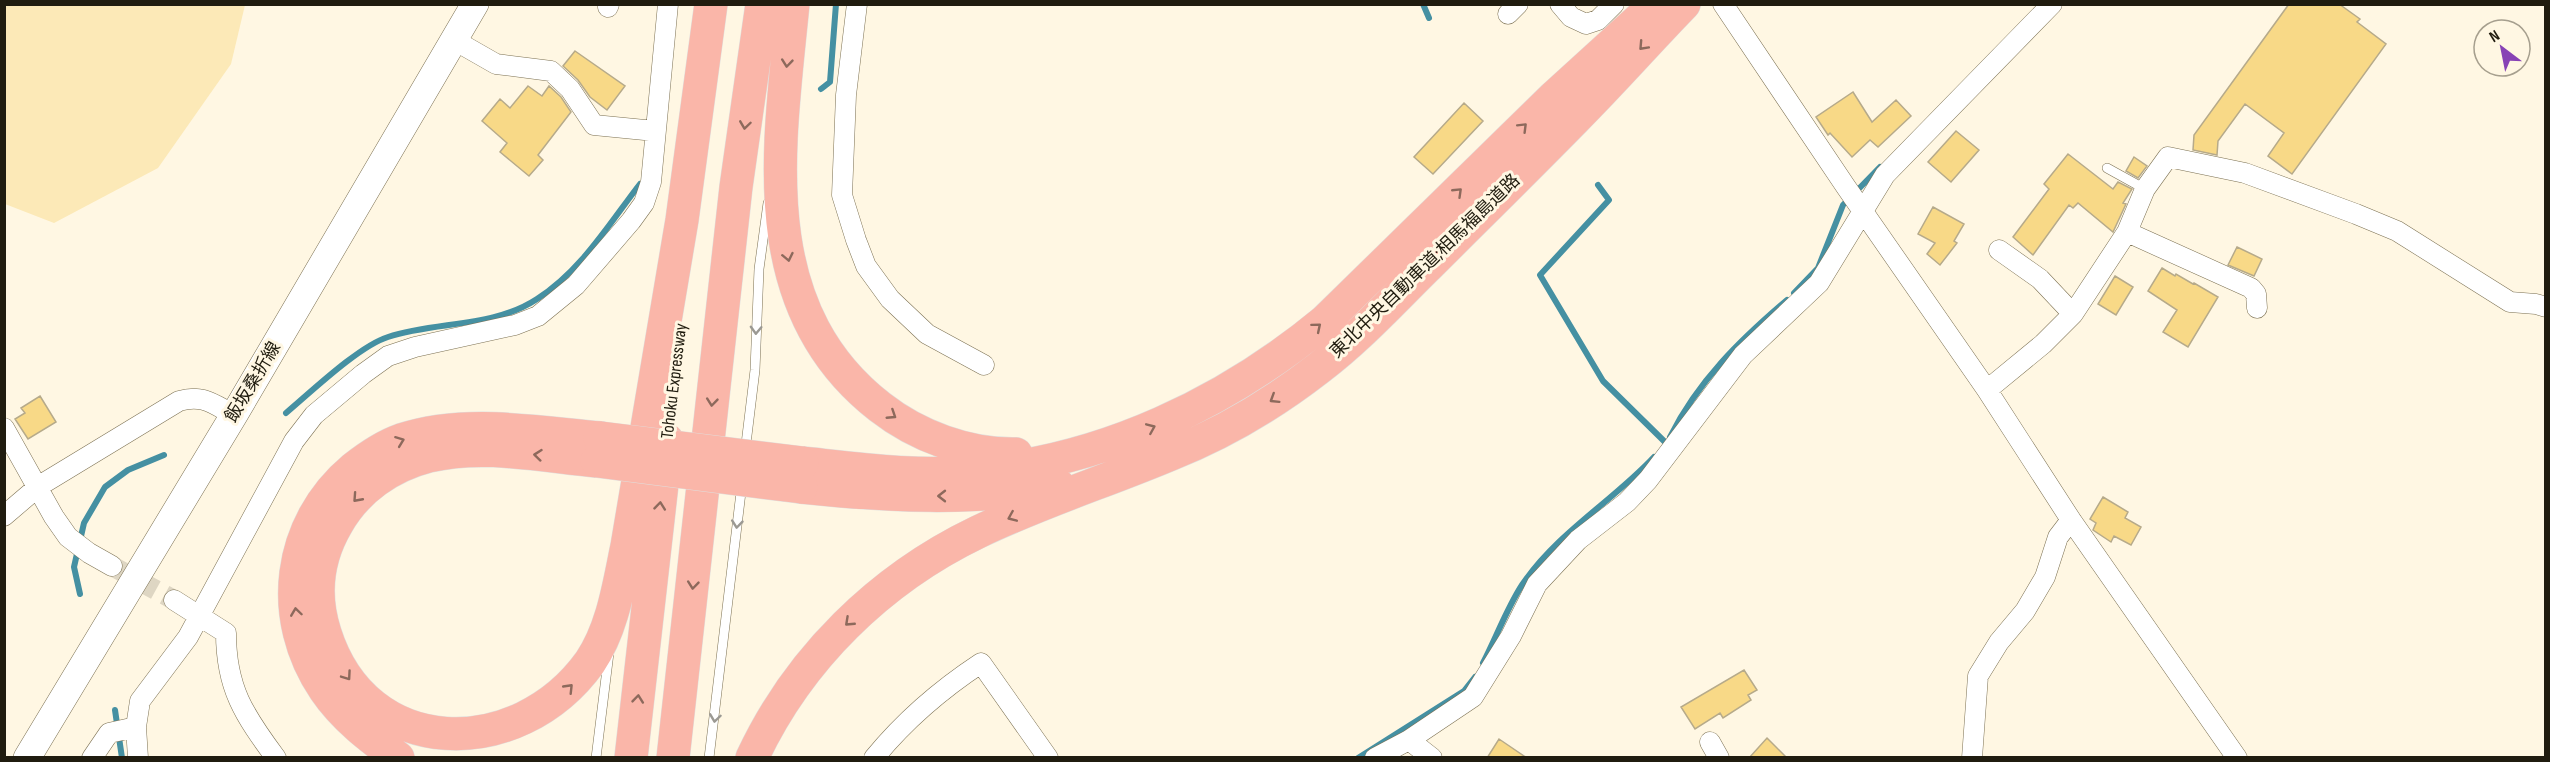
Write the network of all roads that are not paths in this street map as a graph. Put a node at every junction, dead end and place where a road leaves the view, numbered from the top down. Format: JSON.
{"nodes":[{"id":1,"x":475,"y":4,"type":"edge"},
{"id":2,"x":668,"y":4,"type":"edge"},
{"id":3,"x":711,"y":4,"type":"edge"},
{"id":4,"x":723,"y":4,"type":"edge"},
{"id":5,"x":762,"y":4,"type":"edge"},
{"id":6,"x":793,"y":4,"type":"edge"},
{"id":7,"x":857,"y":4,"type":"edge"},
{"id":8,"x":1560,"y":4,"type":"edge"},
{"id":9,"x":1614,"y":4,"type":"edge"},
{"id":10,"x":1656,"y":4,"type":"edge"},
{"id":11,"x":1684,"y":4,"type":"edge"},
{"id":12,"x":1723,"y":4,"type":"edge"},
{"id":13,"x":2052,"y":4,"type":"edge"},
{"id":14,"x":454,"y":40,"type":"junction"},
{"id":15,"x":781,"y":127,"type":"junction"},
{"id":16,"x":655,"y":132,"type":"junction"},
{"id":17,"x":2107,"y":168,"type":"dead end"},
{"id":18,"x":771,"y":184,"type":"dead end"},
{"id":19,"x":2145,"y":189,"type":"junction"},
{"id":20,"x":769,"y":195,"type":"dead end"},
{"id":21,"x":1855,"y":200,"type":"junction"},
{"id":22,"x":2127,"y":232,"type":"junction"},
{"id":23,"x":1999,"y":250,"type":"dead end"},
{"id":24,"x":2546,"y":307,"type":"edge"},
{"id":25,"x":2257,"y":308,"type":"dead end"},
{"id":26,"x":2073,"y":314,"type":"junction"},
{"id":27,"x":984,"y":365,"type":"dead end"},
{"id":28,"x":1987,"y":390,"type":"junction"},
{"id":29,"x":234,"y":415,"type":"junction"},
{"id":30,"x":4,"y":428,"type":"edge"},
{"id":31,"x":1096,"y":447,"type":"junction"},
{"id":32,"x":598,"y":450,"type":"junction"},
{"id":33,"x":1125,"y":472,"type":"junction"},
{"id":34,"x":801,"y":475,"type":"junction"},
{"id":35,"x":39,"y":486,"type":"junction"},
{"id":36,"x":4,"y":516,"type":"edge"},
{"id":37,"x":2071,"y":520,"type":"junction"},
{"id":38,"x":112,"y":566,"type":"tunnel mouth"},
{"id":39,"x":616,"y":598,"type":"junction"},
{"id":40,"x":174,"y":600,"type":"tunnel mouth"},
{"id":41,"x":198,"y":614,"type":"junction"},
{"id":42,"x":136,"y":727,"type":"junction"},
{"id":43,"x":1409,"y":740,"type":"junction"},
{"id":44,"x":27,"y":758,"type":"edge"},
{"id":45,"x":92,"y":758,"type":"edge"},
{"id":46,"x":138,"y":758,"type":"edge"},
{"id":47,"x":276,"y":758,"type":"edge"},
{"id":48,"x":398,"y":758,"type":"edge"},
{"id":49,"x":597,"y":758,"type":"edge"},
{"id":50,"x":631,"y":758,"type":"edge"},
{"id":51,"x":673,"y":758,"type":"edge"},
{"id":52,"x":709,"y":758,"type":"edge"},
{"id":53,"x":752,"y":758,"type":"edge"},
{"id":54,"x":874,"y":758,"type":"edge"},
{"id":55,"x":1048,"y":758,"type":"edge"},
{"id":56,"x":1375,"y":758,"type":"edge"},
{"id":57,"x":1432,"y":758,"type":"edge"},
{"id":58,"x":1972,"y":758,"type":"edge"},
{"id":59,"x":2237,"y":758,"type":"edge"}],
"edges":[{"from":1,"to":14,"type":"main road","name":"飯坂桑折線"},
{"from":2,"to":16,"type":"street"},
{"from":3,"to":39,"type":"highway"},
{"from":50,"to":4,"type":"highway","name":"Tohoku Expressway","one_way":true},
{"from":5,"to":51,"type":"highway","one_way":true},
{"from":6,"to":15,"type":"highway","one_way":true},
{"from":7,"to":27,"type":"street"},
{"from":8,"to":9,"type":"street"},
{"from":31,"to":10,"type":"highway","name":"東北中央自動車道;相馬福島道路","one_way":true},
{"from":11,"to":33,"type":"highway","name":"東北中央自動車道;相馬福島道路","one_way":true},
{"from":12,"to":21,"type":"street"},
{"from":13,"to":21,"type":"street"},
{"from":14,"to":16,"type":"street"},
{"from":14,"to":29,"type":"main road","name":"飯坂桑折線"},
{"from":15,"to":18,"type":"lane"},
{"from":15,"to":31,"type":"highway","one_way":true},
{"from":16,"to":41,"type":"street"},
{"from":17,"to":19,"type":"lane"},
{"from":19,"to":22,"type":"street"},
{"from":19,"to":24,"type":"street"},
{"from":20,"to":52,"type":"lane","one_way":true},
{"from":21,"to":28,"type":"street"},
{"from":21,"to":43,"type":"street"},
{"from":22,"to":25,"type":"street"},
{"from":22,"to":26,"type":"street"},
{"from":23,"to":26,"type":"street"},
{"from":26,"to":28,"type":"street"},
{"from":28,"to":37,"type":"street"},
{"from":29,"to":35,"type":"street"},
{"from":29,"to":44,"type":"main road","name":"飯坂桑折線"},
{"from":30,"to":35,"type":"street"},
{"from":31,"to":34,"type":"highway"},
{"from":32,"to":34,"type":"highway","bridge":true},
{"from":32,"to":39,"type":"highway","one_way":true},
{"from":48,"to":32,"type":"highway","one_way":true},
{"from":33,"to":34,"type":"highway","one_way":true},
{"from":33,"to":53,"type":"highway","one_way":true},
{"from":35,"to":36,"type":"street"},
{"from":35,"to":38,"type":"street"},
{"from":37,"to":58,"type":"street"},
{"from":37,"to":59,"type":"street"},
{"from":39,"to":49,"type":"lane"},
{"from":40,"to":41,"type":"street"},
{"from":41,"to":42,"type":"street"},
{"from":41,"to":47,"type":"street"},
{"from":42,"to":45,"type":"street"},
{"from":42,"to":46,"type":"street"},
{"from":43,"to":56,"type":"street"},
{"from":43,"to":57,"type":"street"},
{"from":54,"to":55,"type":"street"}]}
